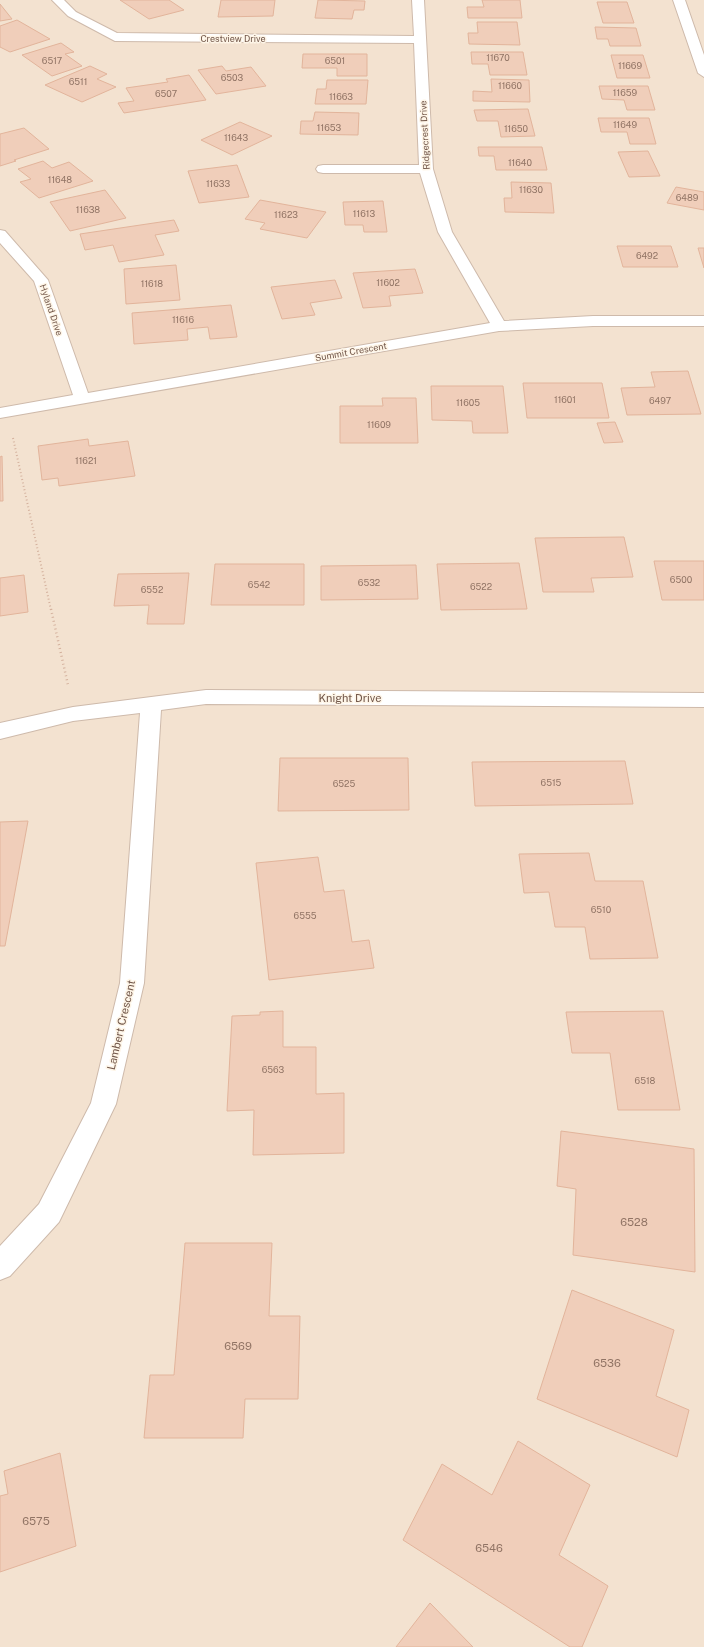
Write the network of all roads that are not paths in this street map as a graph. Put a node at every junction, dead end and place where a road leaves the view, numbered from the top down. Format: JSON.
{"nodes":[{"id":1,"x":58,"y":0,"type":"edge"},
{"id":2,"x":418,"y":0,"type":"edge"},
{"id":3,"x":679,"y":0,"type":"edge"},
{"id":4,"x":420,"y":40,"type":"junction"},
{"id":5,"x":704,"y":73,"type":"edge"},
{"id":6,"x":322,"y":169,"type":"dead end"},
{"id":7,"x":426,"y":169,"type":"junction"},
{"id":8,"x":0,"y":234,"type":"edge"},
{"id":9,"x":704,"y":321,"type":"edge"},
{"id":10,"x":499,"y":326,"type":"junction"},
{"id":11,"x":82,"y":399,"type":"junction"},
{"id":12,"x":0,"y":413,"type":"edge"},
{"id":13,"x":704,"y":700,"type":"edge"},
{"id":14,"x":150,"y":704,"type":"junction"},
{"id":15,"x":0,"y":731,"type":"edge"},
{"id":16,"x":0,"y":1266,"type":"edge"}],
"edges":[{"from":1,"to":4,"type":"street","name":"Crestview Drive"},
{"from":2,"to":4,"type":"street","name":"Ridgecrest Drive"},
{"from":3,"to":5,"type":"street"},
{"from":4,"to":7,"type":"street","name":"Ridgecrest Drive"},
{"from":6,"to":7,"type":"street"},
{"from":7,"to":10,"type":"street","name":"Ridgecrest Drive"},
{"from":8,"to":11,"type":"street","name":"Hyland Drive"},
{"from":9,"to":10,"type":"street","name":"Summit Crescent"},
{"from":10,"to":11,"type":"street","name":"Summit Crescent"},
{"from":11,"to":12,"type":"street","name":"Summit Crescent"},
{"from":13,"to":14,"type":"street","name":"Knight Drive"},
{"from":14,"to":15,"type":"street","name":"Knight Drive"},
{"from":14,"to":16,"type":"street","name":"Lambert Crescent"}]}
